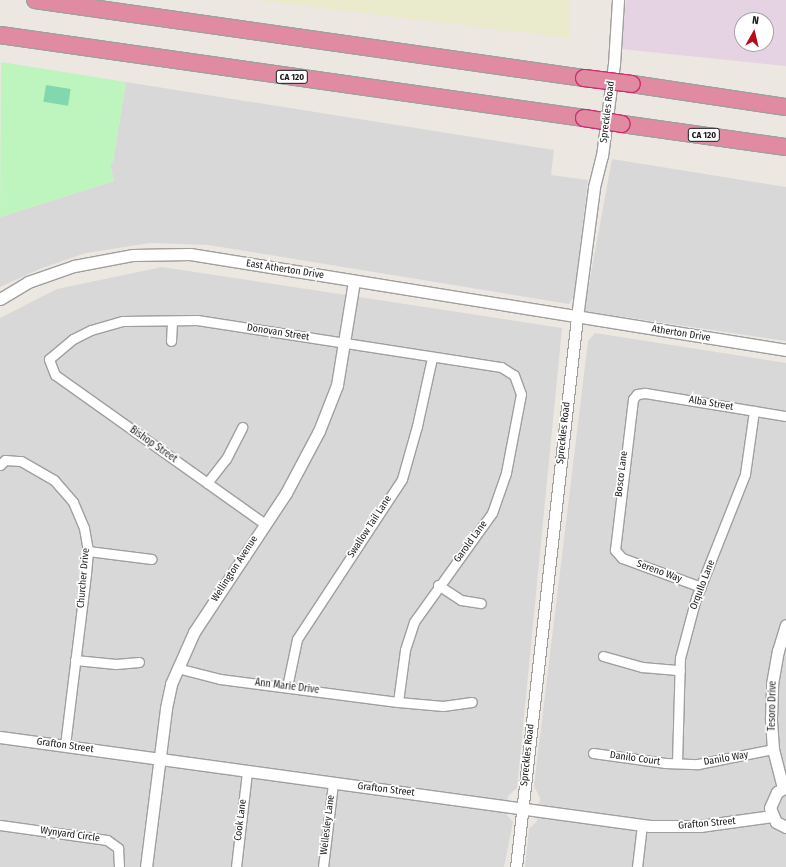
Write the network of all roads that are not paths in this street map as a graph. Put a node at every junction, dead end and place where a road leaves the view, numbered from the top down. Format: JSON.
{"nodes":[{"id":1,"x":35,"y":0,"type":"edge"},
{"id":2,"x":618,"y":0,"type":"edge"},
{"id":3,"x":0,"y":35,"type":"edge"},
{"id":4,"x":786,"y":107,"type":"edge"},
{"id":5,"x":786,"y":147,"type":"edge"},
{"id":6,"x":354,"y":281,"type":"junction"},
{"id":7,"x":0,"y":299,"type":"edge"},
{"id":8,"x":577,"y":317,"type":"junction"},
{"id":9,"x":172,"y":321,"type":"junction"},
{"id":10,"x":171,"y":341,"type":"dead end"},
{"id":11,"x":344,"y":344,"type":"junction"},
{"id":12,"x":786,"y":350,"type":"edge"},
{"id":13,"x":432,"y":358,"type":"junction"},
{"id":14,"x":49,"y":359,"type":"joint"},
{"id":15,"x":514,"y":375,"type":"joint"},
{"id":16,"x":637,"y":394,"type":"joint"},
{"id":17,"x":754,"y":411,"type":"junction"},
{"id":18,"x":786,"y":416,"type":"edge"},
{"id":19,"x":242,"y":427,"type":"dead end"},
{"id":20,"x":0,"y":465,"type":"edge"},
{"id":21,"x":207,"y":483,"type":"junction"},
{"id":22,"x":265,"y":524,"type":"junction"},
{"id":23,"x":88,"y":551,"type":"junction"},
{"id":24,"x":617,"y":555,"type":"joint"},
{"id":25,"x":151,"y":559,"type":"dead end"},
{"id":26,"x":438,"y":586,"type":"junction"},
{"id":27,"x":701,"y":587,"type":"junction"},
{"id":28,"x":481,"y":603,"type":"dead end"},
{"id":29,"x":786,"y":625,"type":"edge"},
{"id":30,"x":603,"y":656,"type":"dead end"},
{"id":31,"x":75,"y":660,"type":"junction"},
{"id":32,"x":138,"y":662,"type":"dead end"},
{"id":33,"x":177,"y":668,"type":"junction"},
{"id":34,"x":680,"y":670,"type":"junction"},
{"id":35,"x":287,"y":687,"type":"junction"},
{"id":36,"x":398,"y":702,"type":"junction"},
{"id":37,"x":472,"y":702,"type":"dead end"},
{"id":38,"x":0,"y":737,"type":"edge"},
{"id":39,"x":65,"y":745,"type":"junction"},
{"id":40,"x":774,"y":749,"type":"junction"},
{"id":41,"x":594,"y":753,"type":"dead end"},
{"id":42,"x":160,"y":760,"type":"junction"},
{"id":43,"x":677,"y":763,"type":"junction"},
{"id":44,"x":247,"y":772,"type":"junction"},
{"id":45,"x":333,"y":783,"type":"junction"},
{"id":46,"x":785,"y":788,"type":"edge"},
{"id":47,"x":523,"y":808,"type":"junction"},
{"id":48,"x":772,"y":816,"type":"junction"},
{"id":49,"x":0,"y":825,"type":"edge"},
{"id":50,"x":642,"y":825,"type":"junction"},
{"id":51,"x":786,"y":827,"type":"edge"},
{"id":52,"x":118,"y":867,"type":"edge"},
{"id":53,"x":146,"y":867,"type":"edge"},
{"id":54,"x":236,"y":867,"type":"edge"},
{"id":55,"x":323,"y":867,"type":"edge"},
{"id":56,"x":516,"y":867,"type":"edge"},
{"id":57,"x":637,"y":867,"type":"edge"}],
"edges":[{"from":1,"to":4,"type":"highway","bridge":true},
{"from":2,"to":8,"type":"street","name":"Spreckles Road"},
{"from":3,"to":5,"type":"highway","number":"CA 120","bridge":true},
{"from":6,"to":7,"type":"street","name":"East Atherton Drive"},
{"from":6,"to":8,"type":"street","name":"East Atherton Drive"},
{"from":6,"to":11,"type":"street","name":"Wellington Avenue"},
{"from":8,"to":12,"type":"street","name":"Atherton Drive"},
{"from":8,"to":47,"type":"street","name":"Spreckles Road"},
{"from":9,"to":10,"type":"street"},
{"from":9,"to":11,"type":"street","name":"Donovan Street"},
{"from":9,"to":14,"type":"street","name":"Donovan Street"},
{"from":11,"to":13,"type":"street","name":"Donovan Street"},
{"from":11,"to":22,"type":"street","name":"Wellington Avenue"},
{"from":13,"to":15,"type":"street","name":"Donovan Street"},
{"from":13,"to":35,"type":"street","name":"Swallow Tail Lane"},
{"from":14,"to":21,"type":"street","name":"Bishop Street"},
{"from":15,"to":26,"type":"street","name":"Garold Lane"},
{"from":16,"to":17,"type":"street","name":"Alba Street"},
{"from":16,"to":24,"type":"street","name":"Bosco Lane"},
{"from":17,"to":18,"type":"street","name":"Alba Street"},
{"from":17,"to":27,"type":"street","name":"Orqullo Lane"},
{"from":19,"to":21,"type":"street"},
{"from":20,"to":23,"type":"street","name":"Churcher Drive"},
{"from":21,"to":22,"type":"street","name":"Bishop Street"},
{"from":22,"to":33,"type":"street","name":"Wellington Avenue"},
{"from":23,"to":25,"type":"street"},
{"from":23,"to":31,"type":"street","name":"Churcher Drive"},
{"from":24,"to":27,"type":"street","name":"Sereno Way"},
{"from":26,"to":28,"type":"street"},
{"from":26,"to":36,"type":"street","name":"Garold Lane"},
{"from":27,"to":34,"type":"street","name":"Orqullo Lane"},
{"from":29,"to":40,"type":"street","name":"Tesoro Drive"},
{"from":30,"to":34,"type":"street"},
{"from":31,"to":32,"type":"street"},
{"from":31,"to":39,"type":"street","name":"Churcher Drive"},
{"from":33,"to":35,"type":"street","name":"Ann Marie Drive"},
{"from":33,"to":42,"type":"street","name":"Wellington Avenue"},
{"from":34,"to":43,"type":"street","name":"Orqullo Lane"},
{"from":35,"to":36,"type":"street","name":"Ann Marie Drive"},
{"from":36,"to":37,"type":"street","name":"Ann Marie Drive"},
{"from":38,"to":39,"type":"street","name":"Grafton Street"},
{"from":39,"to":42,"type":"street","name":"Grafton Street"},
{"from":40,"to":43,"type":"street","name":"Danilo Way"},
{"from":40,"to":46,"type":"street","name":"Tesoro Drive"},
{"from":41,"to":43,"type":"street","name":"Danilo Court"},
{"from":42,"to":44,"type":"street","name":"Grafton Street"},
{"from":42,"to":53,"type":"street","name":"Wellington Avenue"},
{"from":44,"to":45,"type":"street","name":"Grafton Street"},
{"from":44,"to":54,"type":"street","name":"Cook Lane"},
{"from":45,"to":47,"type":"street","name":"Grafton Street"},
{"from":45,"to":55,"type":"street","name":"Wellesley Lane"},
{"from":46,"to":48,"type":"street"},
{"from":47,"to":50,"type":"street","name":"Grafton Street"},
{"from":47,"to":56,"type":"street","name":"Spreckles Road"},
{"from":48,"to":50,"type":"street","name":"Grafton Street"},
{"from":48,"to":51,"type":"street"},
{"from":49,"to":52,"type":"street","name":"Wynyard Circle"},
{"from":50,"to":57,"type":"street"}]}
